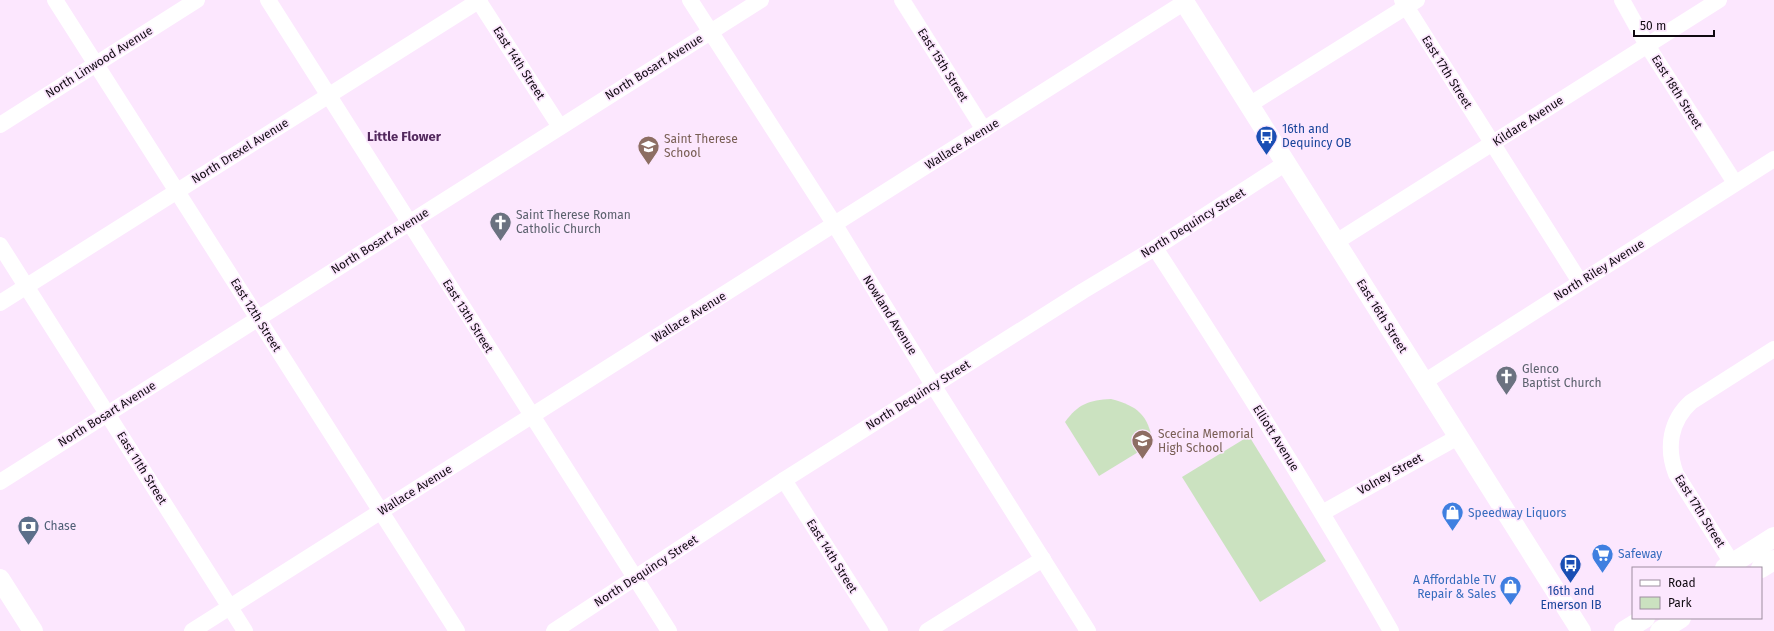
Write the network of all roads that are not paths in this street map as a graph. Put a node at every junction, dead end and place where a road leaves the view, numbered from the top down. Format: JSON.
{"nodes":[{"id":1,"x":55,"y":0,"type":"edge"},
{"id":2,"x":197,"y":0,"type":"edge"},
{"id":3,"x":268,"y":0,"type":"edge"},
{"id":4,"x":479,"y":0,"type":"edge"},
{"id":5,"x":690,"y":0,"type":"edge"},
{"id":6,"x":761,"y":0,"type":"edge"},
{"id":7,"x":902,"y":0,"type":"edge"},
{"id":8,"x":1622,"y":0,"type":"edge"},
{"id":9,"x":1719,"y":0,"type":"edge"},
{"id":10,"x":1184,"y":1,"type":"edge"},
{"id":11,"x":1408,"y":2,"type":"edge"},
{"id":12,"x":711,"y":32,"type":"junction"},
{"id":13,"x":1647,"y":45,"type":"junction"},
{"id":14,"x":96,"y":64,"type":"junction"},
{"id":15,"x":328,"y":96,"type":"junction"},
{"id":16,"x":1249,"y":105,"type":"junction"},
{"id":17,"x":0,"y":125,"type":"edge"},
{"id":18,"x":560,"y":127,"type":"junction"},
{"id":19,"x":984,"y":130,"type":"junction"},
{"id":20,"x":1493,"y":144,"type":"junction"},
{"id":21,"x":1774,"y":159,"type":"edge"},
{"id":22,"x":1286,"y":163,"type":"junction"},
{"id":23,"x":1735,"y":183,"type":"junction"},
{"id":24,"x":177,"y":191,"type":"junction"},
{"id":25,"x":409,"y":223,"type":"junction"},
{"id":26,"x":835,"y":225,"type":"junction"},
{"id":27,"x":1336,"y":242,"type":"junction"},
{"id":28,"x":0,"y":245,"type":"edge"},
{"id":29,"x":1155,"y":248,"type":"junction"},
{"id":30,"x":1580,"y":282,"type":"junction"},
{"id":31,"x":26,"y":286,"type":"junction"},
{"id":32,"x":0,"y":303,"type":"edge"},
{"id":33,"x":258,"y":318,"type":"junction"},
{"id":34,"x":1774,"y":349,"type":"edge"},
{"id":35,"x":1424,"y":382,"type":"junction"},
{"id":36,"x":933,"y":385,"type":"junction"},
{"id":37,"x":107,"y":414,"type":"junction"},
{"id":38,"x":532,"y":416,"type":"junction"},
{"id":39,"x":1458,"y":437,"type":"junction"},
{"id":40,"x":784,"y":480,"type":"junction"},
{"id":41,"x":0,"y":482,"type":"edge"},
{"id":42,"x":381,"y":512,"type":"junction"},
{"id":43,"x":1322,"y":513,"type":"junction"},
{"id":44,"x":1774,"y":537,"type":"edge"},
{"id":45,"x":1043,"y":559,"type":"junction"},
{"id":46,"x":1774,"y":560,"type":"edge"},
{"id":47,"x":1728,"y":566,"type":"edge"},
{"id":48,"x":1762,"y":567,"type":"edge"},
{"id":49,"x":635,"y":578,"type":"junction"},
{"id":50,"x":0,"y":579,"type":"edge"},
{"id":51,"x":230,"y":607,"type":"junction"},
{"id":52,"x":1643,"y":619,"type":"edge"},
{"id":53,"x":1679,"y":619,"type":"edge"},
{"id":54,"x":33,"y":631,"type":"edge"},
{"id":55,"x":192,"y":631,"type":"edge"},
{"id":56,"x":245,"y":631,"type":"edge"},
{"id":57,"x":457,"y":631,"type":"edge"},
{"id":58,"x":554,"y":631,"type":"edge"},
{"id":59,"x":669,"y":631,"type":"edge"},
{"id":60,"x":880,"y":631,"type":"edge"},
{"id":61,"x":927,"y":631,"type":"edge"},
{"id":62,"x":1088,"y":631,"type":"edge"},
{"id":63,"x":1391,"y":631,"type":"edge"},
{"id":64,"x":1581,"y":631,"type":"edge"},
{"id":65,"x":1624,"y":631,"type":"edge"},
{"id":66,"x":1660,"y":631,"type":"edge"}],
"edges":[{"from":1,"to":14,"type":"street","name":"East 12th Street"},
{"from":2,"to":14,"type":"street","name":"North Linwood Avenue"},
{"from":3,"to":15,"type":"street","name":"East 13th Street"},
{"from":4,"to":15,"type":"street","name":"North Drexel Avenue"},
{"from":4,"to":18,"type":"street","name":"East 14th Street"},
{"from":5,"to":12,"type":"street","name":"Nowland Avenue"},
{"from":6,"to":12,"type":"street","name":"North Bosart Avenue"},
{"from":7,"to":19,"type":"street","name":"East 15th Street"},
{"from":8,"to":13,"type":"street","name":"East 18th Street"},
{"from":9,"to":13,"type":"street","name":"Kildare Avenue"},
{"from":10,"to":16,"type":"main road","name":"East 16th Street"},
{"from":10,"to":19,"type":"street","name":"Wallace Avenue"},
{"from":11,"to":16,"type":"street"},
{"from":11,"to":20,"type":"street","name":"East 17th Street"},
{"from":12,"to":18,"type":"street","name":"North Bosart Avenue"},
{"from":12,"to":26,"type":"street","name":"Nowland Avenue"},
{"from":13,"to":20,"type":"street","name":"Kildare Avenue"},
{"from":13,"to":23,"type":"street","name":"East 18th Street"},
{"from":14,"to":17,"type":"street","name":"North Linwood Avenue"},
{"from":14,"to":24,"type":"street","name":"East 12th Street"},
{"from":15,"to":24,"type":"street","name":"North Drexel Avenue"},
{"from":15,"to":25,"type":"street","name":"East 13th Street"},
{"from":16,"to":22,"type":"main road","name":"East 16th Street"},
{"from":18,"to":25,"type":"street","name":"North Bosart Avenue"},
{"from":19,"to":26,"type":"street","name":"Wallace Avenue"},
{"from":20,"to":27,"type":"street","name":"Kildare Avenue"},
{"from":20,"to":30,"type":"street","name":"East 17th Street"},
{"from":21,"to":23,"type":"street","name":"North Riley Avenue"},
{"from":22,"to":27,"type":"main road","name":"East 16th Street"},
{"from":22,"to":29,"type":"street","name":"North Dequincy Street"},
{"from":23,"to":30,"type":"street","name":"North Riley Avenue"},
{"from":24,"to":31,"type":"street","name":"North Drexel Avenue"},
{"from":24,"to":33,"type":"street","name":"East 12th Street"},
{"from":25,"to":33,"type":"street","name":"North Bosart Avenue"},
{"from":25,"to":38,"type":"street","name":"East 13th Street"},
{"from":26,"to":36,"type":"street","name":"Nowland Avenue"},
{"from":26,"to":38,"type":"street","name":"Wallace Avenue"},
{"from":27,"to":35,"type":"main road","name":"East 16th Street"},
{"from":28,"to":31,"type":"street","name":"East 11th Street"},
{"from":29,"to":36,"type":"street","name":"North Dequincy Street"},
{"from":29,"to":43,"type":"street","name":"Elliott Avenue"},
{"from":30,"to":35,"type":"street","name":"North Riley Avenue"},
{"from":31,"to":32,"type":"street","name":"North Drexel Avenue"},
{"from":31,"to":37,"type":"street","name":"East 11th Street"},
{"from":33,"to":37,"type":"street","name":"North Bosart Avenue"},
{"from":33,"to":42,"type":"street","name":"East 12th Street"},
{"from":34,"to":47,"type":"street","name":"East 17th Street"},
{"from":35,"to":39,"type":"main road","name":"East 16th Street"},
{"from":36,"to":40,"type":"street","name":"North Dequincy Street"},
{"from":36,"to":45,"type":"street","name":"Nowland Avenue"},
{"from":37,"to":41,"type":"street","name":"North Bosart Avenue"},
{"from":37,"to":51,"type":"street","name":"East 11th Street"},
{"from":38,"to":42,"type":"street","name":"Wallace Avenue"},
{"from":38,"to":49,"type":"street","name":"East 13th Street"},
{"from":39,"to":43,"type":"street","name":"Volney Street"},
{"from":39,"to":64,"type":"main road","name":"East 16th Street"},
{"from":40,"to":49,"type":"street","name":"North Dequincy Street"},
{"from":40,"to":60,"type":"street","name":"East 14th Street"},
{"from":42,"to":51,"type":"street","name":"Wallace Avenue"},
{"from":42,"to":57,"type":"street","name":"East 12th Street"},
{"from":43,"to":63,"type":"street","name":"Elliott Avenue"},
{"from":44,"to":47,"type":"main road"},
{"from":45,"to":61,"type":"street"},
{"from":45,"to":62,"type":"street","name":"Nowland Avenue"},
{"from":46,"to":48,"type":"main road"},
{"from":49,"to":58,"type":"street","name":"North Dequincy Street"},
{"from":49,"to":59,"type":"street","name":"East 13th Street"},
{"from":50,"to":54,"type":"main road"},
{"from":51,"to":55,"type":"street","name":"Wallace Avenue"},
{"from":51,"to":56,"type":"street","name":"East 11th Street"},
{"from":52,"to":65,"type":"main road"},
{"from":53,"to":66,"type":"main road"}]}
